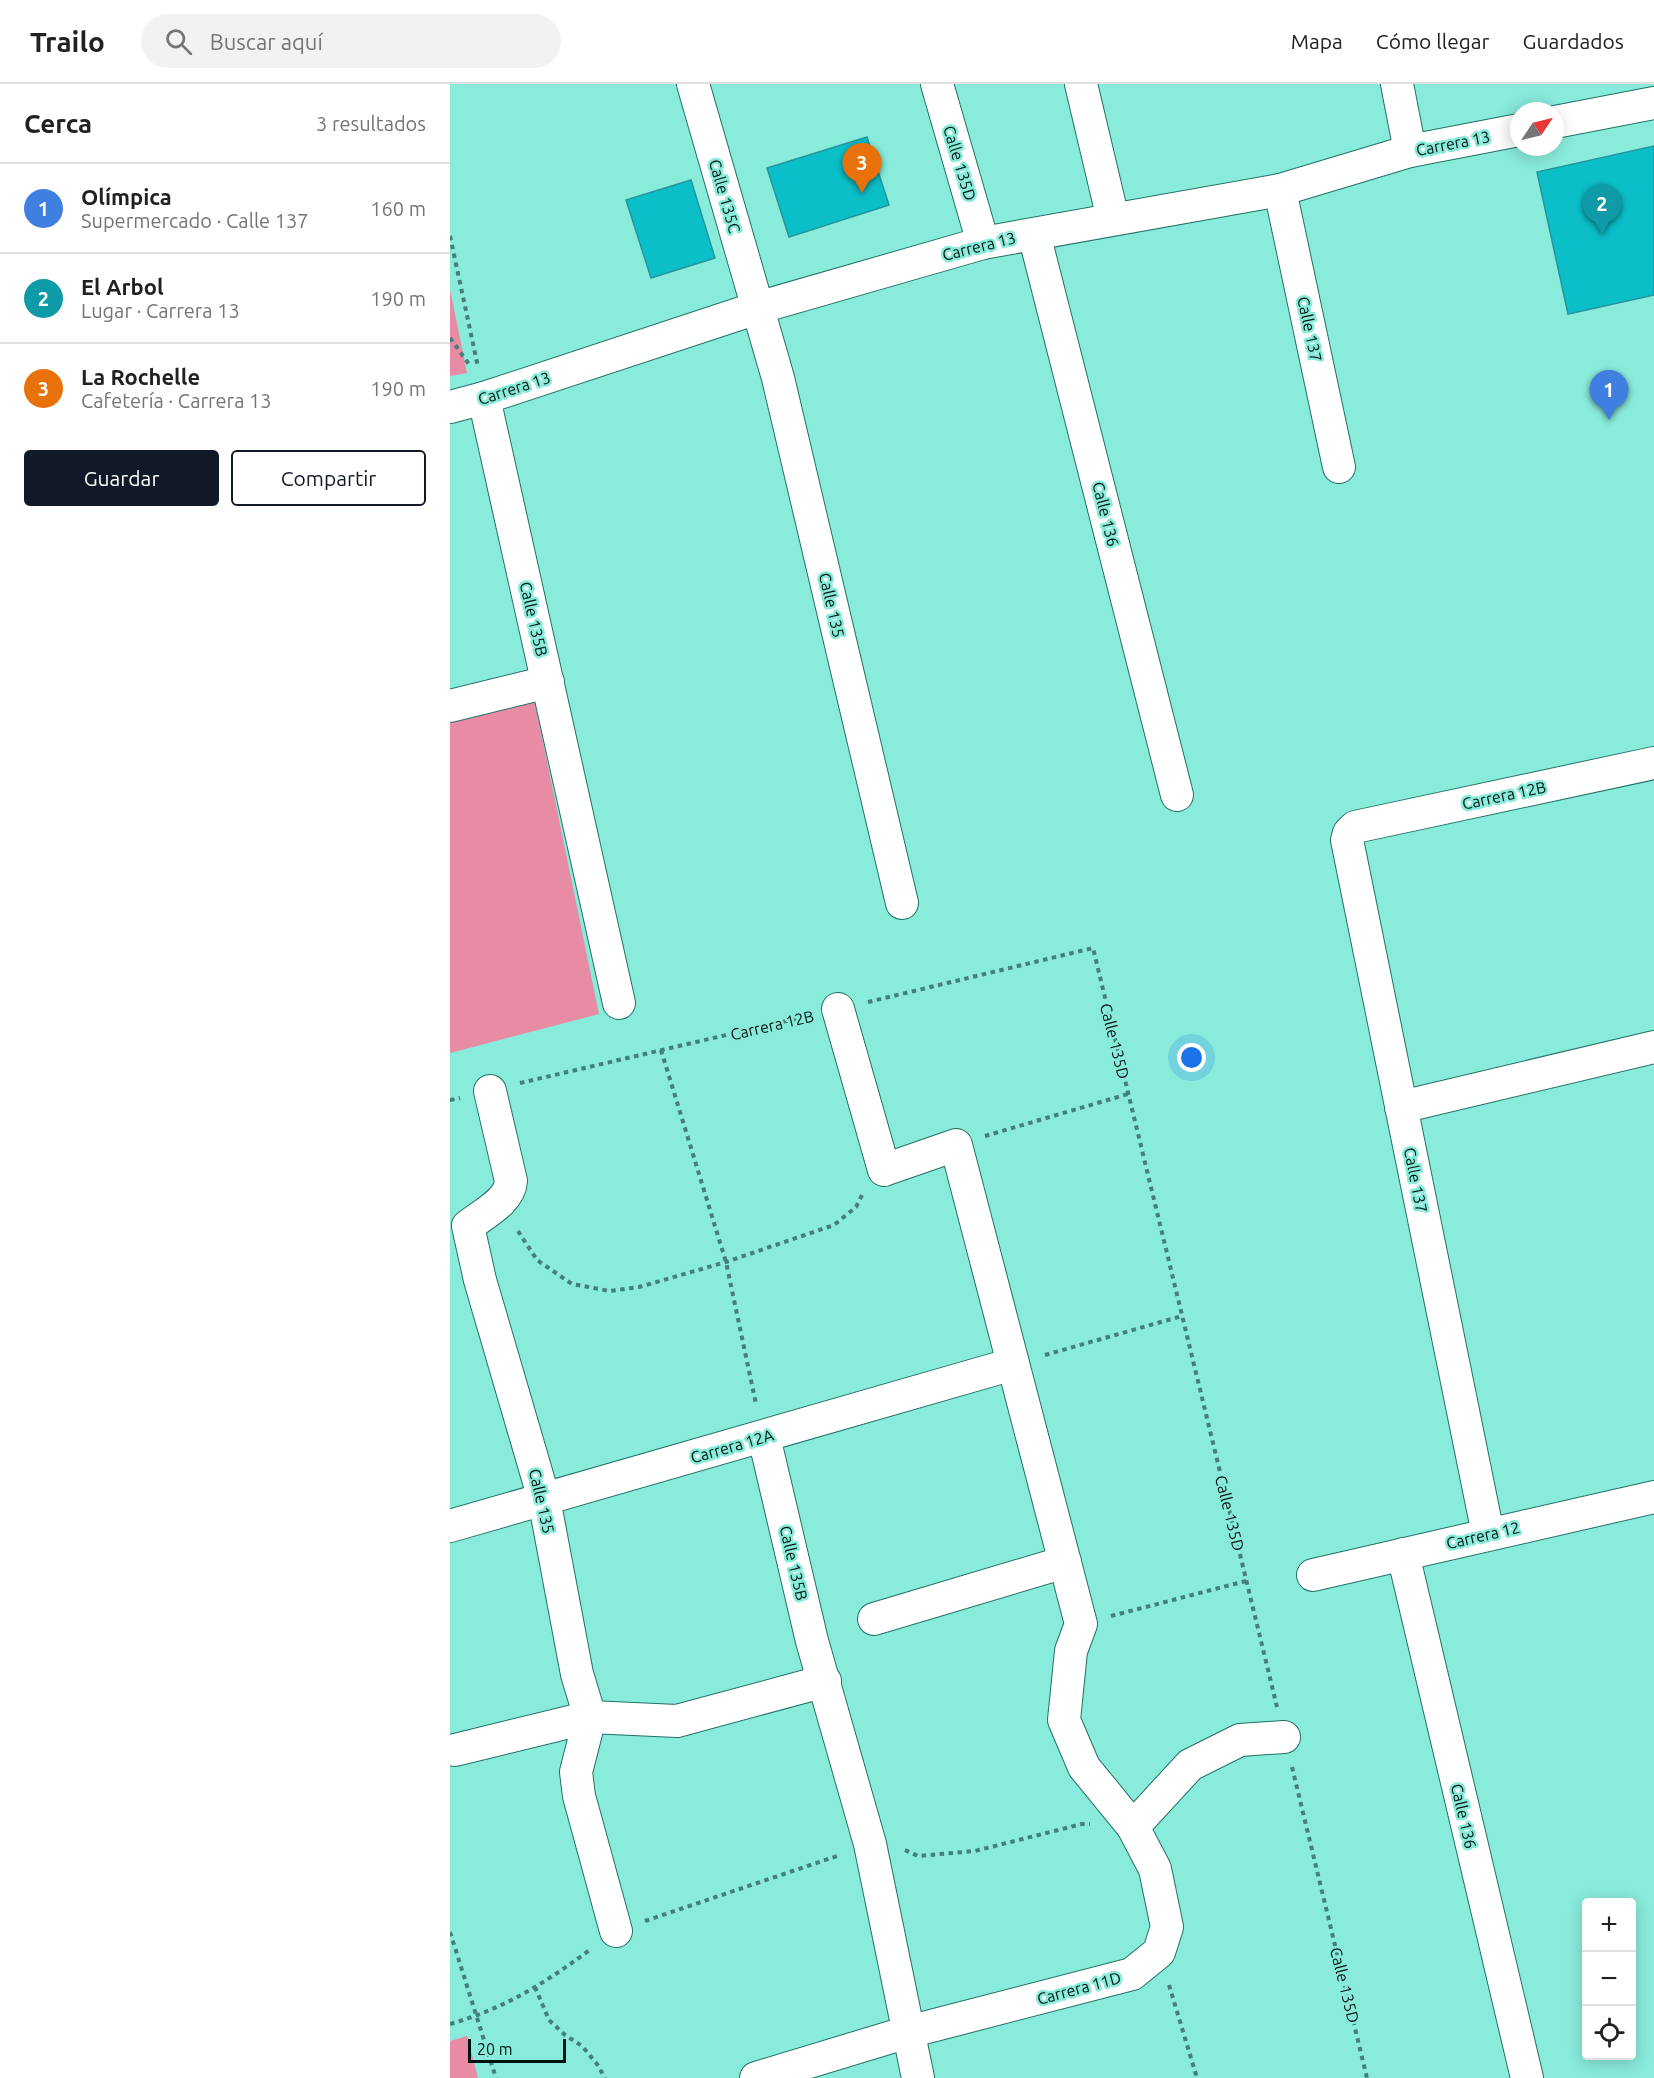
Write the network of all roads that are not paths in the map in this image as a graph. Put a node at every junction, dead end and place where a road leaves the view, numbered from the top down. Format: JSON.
{"nodes":[{"id":1,"x":693,"y":84,"type":"edge"},
{"id":2,"x":937,"y":84,"type":"edge"},
{"id":3,"x":1081,"y":84,"type":"edge"},
{"id":4,"x":1397,"y":84,"type":"edge"},
{"id":5,"x":1643,"y":98,"type":"edge"},
{"id":6,"x":1564,"y":120,"type":"edge"},
{"id":7,"x":1510,"y":131,"type":"edge"},
{"id":8,"x":1410,"y":151,"type":"junction"},
{"id":9,"x":1280,"y":190,"type":"junction"},
{"id":10,"x":1113,"y":219,"type":"junction"},
{"id":11,"x":1034,"y":234,"type":"junction"},
{"id":12,"x":983,"y":243,"type":"junction"},
{"id":13,"x":757,"y":308,"type":"junction"},
{"id":14,"x":482,"y":389,"type":"junction"},
{"id":15,"x":450,"y":407,"type":"edge"},
{"id":16,"x":1339,"y":467,"type":"dead end"},
{"id":17,"x":548,"y":682,"type":"junction"},
{"id":18,"x":450,"y":706,"type":"edge"},
{"id":19,"x":1654,"y":763,"type":"edge"},
{"id":20,"x":1177,"y":795,"type":"dead end"},
{"id":21,"x":1355,"y":827,"type":"joint"},
{"id":22,"x":902,"y":903,"type":"dead end"},
{"id":23,"x":619,"y":1003,"type":"dead end"},
{"id":24,"x":838,"y":1009,"type":"road end"},
{"id":25,"x":1654,"y":1047,"type":"edge"},
{"id":26,"x":490,"y":1091,"type":"road end"},
{"id":27,"x":1401,"y":1107,"type":"junction"},
{"id":28,"x":459,"y":1228,"type":"edge"},
{"id":29,"x":1013,"y":1364,"type":"junction"},
{"id":30,"x":764,"y":1437,"type":"junction"},
{"id":31,"x":1654,"y":1497,"type":"edge"},
{"id":32,"x":544,"y":1499,"type":"junction"},
{"id":33,"x":450,"y":1526,"type":"edge"},
{"id":34,"x":1488,"y":1534,"type":"junction"},
{"id":35,"x":1403,"y":1554,"type":"junction"},
{"id":36,"x":1065,"y":1562,"type":"junction"},
{"id":37,"x":1313,"y":1575,"type":"dead end"},
{"id":38,"x":873,"y":1619,"type":"dead end"},
{"id":39,"x":825,"y":1681,"type":"junction"},
{"id":40,"x":590,"y":1717,"type":"junction"},
{"id":41,"x":1284,"y":1737,"type":"road end"},
{"id":42,"x":455,"y":1750,"type":"dead end"},
{"id":43,"x":1133,"y":1827,"type":"junction"},
{"id":44,"x":616,"y":1931,"type":"road end"},
{"id":45,"x":908,"y":2032,"type":"junction"},
{"id":46,"x":756,"y":2078,"type":"edge"},
{"id":47,"x":918,"y":2078,"type":"edge"},
{"id":48,"x":1527,"y":2078,"type":"edge"}],
"edges":[{"from":1,"to":13,"type":"street","name":"Calle 135C"},
{"from":2,"to":12,"type":"street","name":"Calle 135D"},
{"from":3,"to":10,"type":"street"},
{"from":4,"to":8,"type":"street"},
{"from":5,"to":6,"type":"street"},
{"from":7,"to":8,"type":"street","name":"Carrera 13"},
{"from":8,"to":9,"type":"street","name":"Carrera 13"},
{"from":9,"to":10,"type":"street","name":"Carrera 13"},
{"from":9,"to":16,"type":"street","name":"Calle 137"},
{"from":10,"to":11,"type":"street","name":"Carrera 13"},
{"from":11,"to":12,"type":"street","name":"Carrera 13"},
{"from":11,"to":20,"type":"street","name":"Calle 136"},
{"from":12,"to":13,"type":"street","name":"Carrera 13"},
{"from":13,"to":14,"type":"street","name":"Carrera 13"},
{"from":13,"to":22,"type":"street","name":"Calle 135"},
{"from":14,"to":15,"type":"street","name":"Carrera 13"},
{"from":14,"to":17,"type":"street","name":"Calle 135B"},
{"from":17,"to":18,"type":"street"},
{"from":17,"to":23,"type":"street","name":"Calle 135B"},
{"from":19,"to":21,"type":"street","name":"Carrera 12B"},
{"from":21,"to":27,"type":"street","name":"Calle 137"},
{"from":24,"to":29,"type":"street"},
{"from":25,"to":27,"type":"street"},
{"from":26,"to":28,"type":"street","name":"Calle 135"},
{"from":27,"to":34,"type":"street","name":"Calle 137"},
{"from":28,"to":32,"type":"street","name":"Calle 135"},
{"from":29,"to":30,"type":"street","name":"Carrera 12A"},
{"from":29,"to":36,"type":"street"},
{"from":30,"to":32,"type":"street","name":"Carrera 12A"},
{"from":30,"to":39,"type":"street","name":"Calle 135B"},
{"from":31,"to":34,"type":"street","name":"Carrera 12"},
{"from":32,"to":33,"type":"street","name":"Carrera 12A"},
{"from":32,"to":40,"type":"street","name":"Calle 135"},
{"from":34,"to":35,"type":"street","name":"Carrera 12"},
{"from":35,"to":37,"type":"street","name":"Carrera 12"},
{"from":35,"to":48,"type":"street","name":"Calle 136"},
{"from":36,"to":38,"type":"street"},
{"from":36,"to":43,"type":"street"},
{"from":39,"to":40,"type":"street"},
{"from":39,"to":45,"type":"street","name":"Calle 135B"},
{"from":40,"to":42,"type":"street"},
{"from":40,"to":44,"type":"street"},
{"from":41,"to":43,"type":"street"},
{"from":43,"to":45,"type":"street","name":"Carrera 11D"},
{"from":45,"to":46,"type":"street","name":"Carrera 11D"},
{"from":45,"to":47,"type":"street","name":"Calle 135B"}]}
